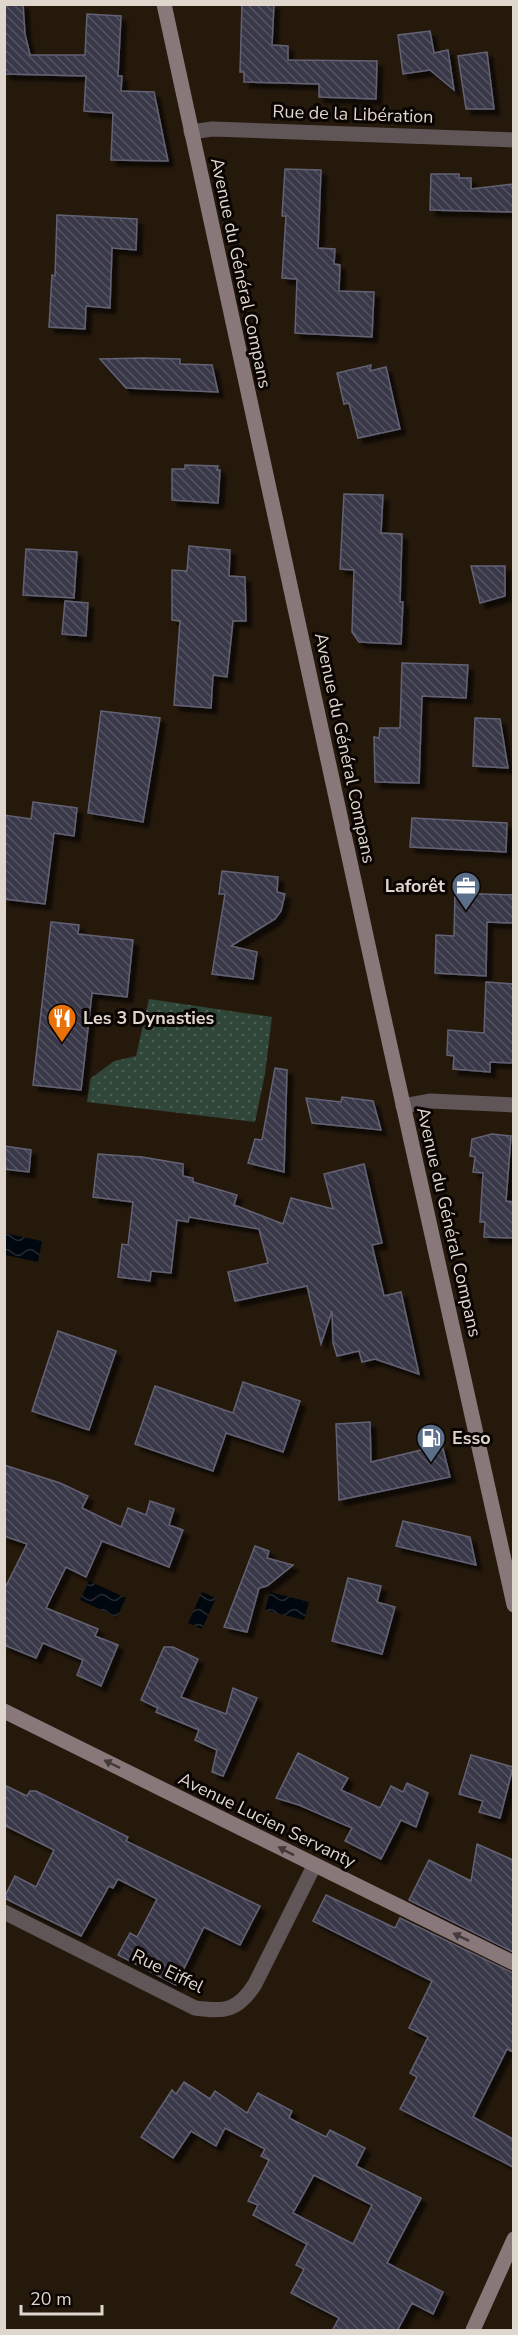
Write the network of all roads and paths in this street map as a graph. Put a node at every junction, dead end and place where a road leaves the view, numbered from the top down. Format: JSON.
{"nodes":[{"id":1,"x":164,"y":4,"type":"edge"},
{"id":2,"x":191,"y":132,"type":"junction"},
{"id":3,"x":513,"y":140,"type":"edge"},
{"id":4,"x":513,"y":1104,"type":"edge"},
{"id":5,"x":403,"y":1106,"type":"junction"},
{"id":6,"x":513,"y":1605,"type":"edge"},
{"id":7,"x":4,"y":1711,"type":"edge"},
{"id":8,"x":314,"y":1866,"type":"junction"},
{"id":9,"x":4,"y":1912,"type":"edge"},
{"id":10,"x":513,"y":1963,"type":"edge"},
{"id":11,"x":513,"y":2239,"type":"edge"},
{"id":12,"x":473,"y":2331,"type":"edge"}],
"edges":[{"from":1,"to":2,"type":"main road","name":"Avenue du Général Compans"},
{"from":2,"to":3,"type":"street","name":"Rue de la Libération"},
{"from":2,"to":5,"type":"main road","name":"Avenue du Général Compans"},
{"from":4,"to":5,"type":"street"},
{"from":5,"to":6,"type":"main road","name":"Avenue du Général Compans"},
{"from":8,"to":7,"type":"main road","name":"Avenue Lucien Servanty","one_way":true},
{"from":8,"to":9,"type":"street","name":"Rue Eiffel"},
{"from":10,"to":8,"type":"main road","name":"Avenue Lucien Servanty","one_way":true},
{"from":11,"to":12,"type":"main road"}]}
